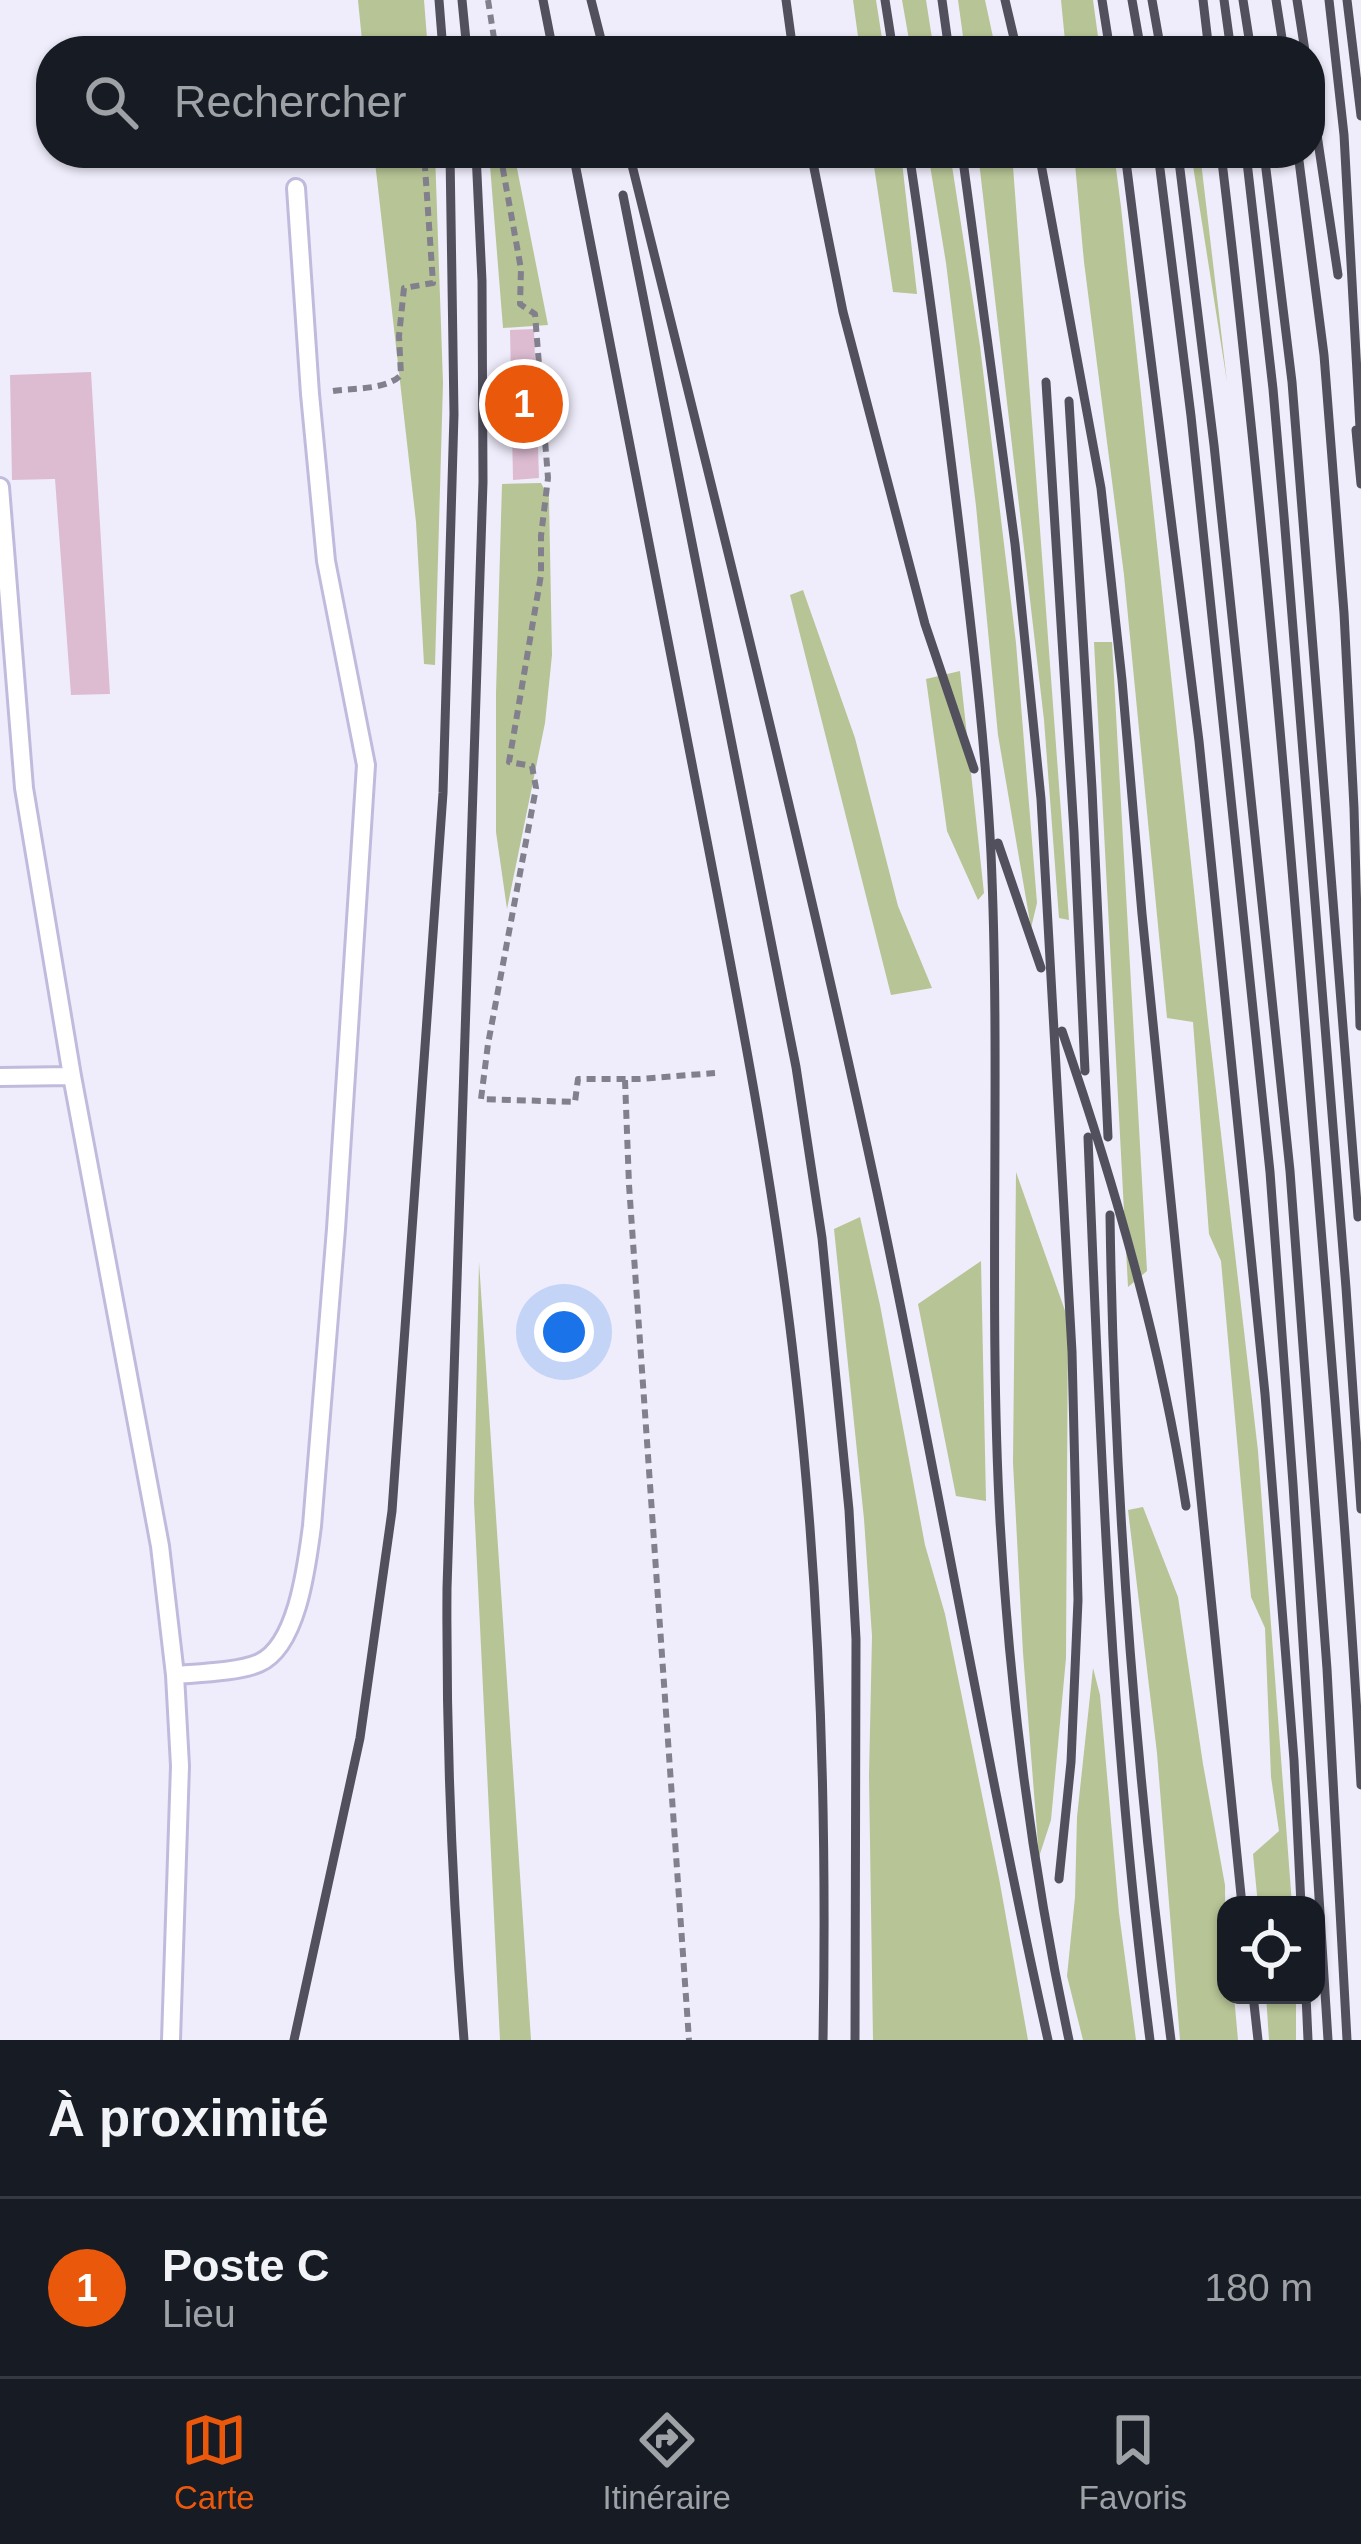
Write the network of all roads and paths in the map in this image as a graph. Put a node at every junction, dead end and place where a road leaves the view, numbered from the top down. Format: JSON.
{"nodes":[{"id":1,"x":488,"y":0,"type":"edge"},
{"id":2,"x":494,"y":36,"type":"edge"},
{"id":3,"x":425,"y":168,"type":"edge"},
{"id":4,"x":503,"y":168,"type":"edge"},
{"id":5,"x":296,"y":188,"type":"dead end"},
{"id":6,"x":310,"y":394,"type":"junction"},
{"id":7,"x":0,"y":488,"type":"edge"},
{"id":8,"x":715,"y":1073,"type":"dead end"},
{"id":9,"x":72,"y":1076,"type":"junction"},
{"id":10,"x":0,"y":1077,"type":"edge"},
{"id":11,"x":625,"y":1079,"type":"junction"},
{"id":12,"x":175,"y":1675,"type":"junction"},
{"id":13,"x":171,"y":2040,"type":"edge"},
{"id":14,"x":689,"y":2040,"type":"edge"}],
"edges":[{"from":1,"to":2,"type":"path"},
{"from":3,"to":6,"type":"path"},
{"from":4,"to":11,"type":"path"},
{"from":5,"to":6,"type":"lane"},
{"from":6,"to":12,"type":"lane"},
{"from":7,"to":9,"type":"lane"},
{"from":8,"to":11,"type":"path"},
{"from":9,"to":10,"type":"lane"},
{"from":9,"to":12,"type":"lane"},
{"from":11,"to":14,"type":"path"},
{"from":12,"to":13,"type":"lane"}]}
